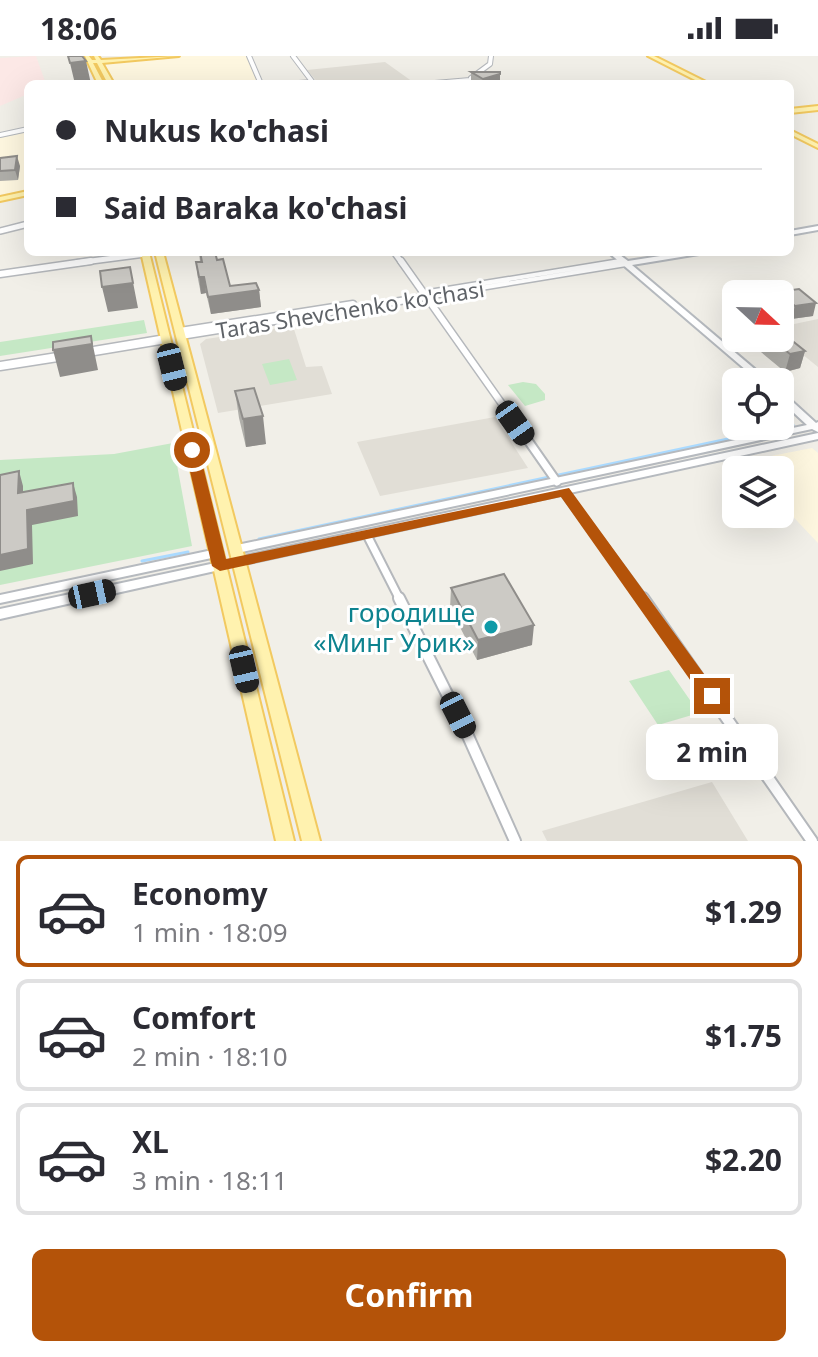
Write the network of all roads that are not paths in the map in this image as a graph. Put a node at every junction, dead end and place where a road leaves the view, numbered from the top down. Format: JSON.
{"nodes":[{"id":1,"x":142,"y":56,"type":"edge"},
{"id":2,"x":177,"y":56,"type":"edge"},
{"id":3,"x":249,"y":56,"type":"edge"},
{"id":4,"x":293,"y":56,"type":"edge"},
{"id":5,"x":491,"y":56,"type":"edge"},
{"id":6,"x":640,"y":56,"type":"edge"},
{"id":7,"x":650,"y":56,"type":"edge"},
{"id":8,"x":89,"y":59,"type":"edge"},
{"id":9,"x":98,"y":59,"type":"edge"},
{"id":10,"x":99,"y":80,"type":"edge"},
{"id":11,"x":109,"y":80,"type":"edge"},
{"id":12,"x":261,"y":80,"type":"edge"},
{"id":13,"x":311,"y":80,"type":"edge"},
{"id":14,"x":473,"y":80,"type":"edge"},
{"id":15,"x":687,"y":80,"type":"edge"},
{"id":16,"x":699,"y":80,"type":"edge"},
{"id":17,"x":818,"y":106,"type":"edge"},
{"id":18,"x":794,"y":109,"type":"edge"},
{"id":19,"x":794,"y":127,"type":"edge"},
{"id":20,"x":24,"y":130,"type":"edge"},
{"id":21,"x":794,"y":134,"type":"edge"},
{"id":22,"x":0,"y":136,"type":"edge"},
{"id":23,"x":818,"y":139,"type":"edge"},
{"id":24,"x":818,"y":146,"type":"edge"},
{"id":25,"x":24,"y":196,"type":"edge"},
{"id":26,"x":0,"y":200,"type":"edge"},
{"id":27,"x":24,"y":225,"type":"edge"},
{"id":28,"x":818,"y":230,"type":"edge"},
{"id":29,"x":0,"y":231,"type":"edge"},
{"id":30,"x":794,"y":234,"type":"edge"},
{"id":31,"x":124,"y":256,"type":"edge"},
{"id":32,"x":146,"y":256,"type":"edge"},
{"id":33,"x":160,"y":256,"type":"edge"},
{"id":34,"x":397,"y":256,"type":"edge"},
{"id":35,"x":652,"y":256,"type":"edge"},
{"id":36,"x":663,"y":256,"type":"edge"},
{"id":37,"x":627,"y":260,"type":"edge"},
{"id":38,"x":0,"y":274,"type":"edge"},
{"id":39,"x":424,"y":295,"type":"junction"},
{"id":40,"x":180,"y":334,"type":"junction"},
{"id":41,"x":165,"y":336,"type":"junction"},
{"id":42,"x":0,"y":363,"type":"edge"},
{"id":43,"x":749,"y":368,"type":"edge"},
{"id":44,"x":756,"y":368,"type":"edge"},
{"id":45,"x":794,"y":404,"type":"edge"},
{"id":46,"x":794,"y":409,"type":"edge"},
{"id":47,"x":817,"y":431,"type":"edge"},
{"id":48,"x":560,"y":487,"type":"junction"},
{"id":49,"x":362,"y":522,"type":"junction"},
{"id":50,"x":367,"y":535,"type":"junction"},
{"id":51,"x":238,"y":555,"type":"junction"},
{"id":52,"x":218,"y":559,"type":"junction"},
{"id":53,"x":0,"y":599,"type":"edge"},
{"id":54,"x":0,"y":614,"type":"edge"},
{"id":55,"x":285,"y":841,"type":"edge"},
{"id":56,"x":311,"y":841,"type":"edge"},
{"id":57,"x":515,"y":841,"type":"edge"},
{"id":58,"x":812,"y":841,"type":"edge"}],
"edges":[{"from":1,"to":9,"type":"main road"},
{"from":2,"to":9,"type":"main road"},
{"from":3,"to":12,"type":"street"},
{"from":4,"to":13,"type":"street"},
{"from":5,"to":14,"type":"street"},
{"from":6,"to":15,"type":"main road"},
{"from":7,"to":16,"type":"main road"},
{"from":8,"to":9,"type":"main road"},
{"from":8,"to":10,"type":"main road"},
{"from":9,"to":11,"type":"main road"},
{"from":17,"to":18,"type":"main road"},
{"from":19,"to":23,"type":"main road"},
{"from":20,"to":22,"type":"street"},
{"from":21,"to":24,"type":"main road"},
{"from":25,"to":26,"type":"main road"},
{"from":27,"to":29,"type":"street"},
{"from":28,"to":30,"type":"main road"},
{"from":31,"to":38,"type":"street"},
{"from":32,"to":41,"type":"main road"},
{"from":33,"to":40,"type":"main road"},
{"from":34,"to":39,"type":"street"},
{"from":35,"to":37,"type":"main road","name":"Taras Shevchenko ko'chasi"},
{"from":36,"to":37,"type":"main road","name":"Taras Shevchenko ko'chasi"},
{"from":37,"to":39,"type":"street","name":"Taras Shevchenko ko'chasi"},
{"from":37,"to":43,"type":"main road"},
{"from":37,"to":44,"type":"main road"},
{"from":39,"to":40,"type":"street","name":"Taras Shevchenko ko'chasi"},
{"from":39,"to":48,"type":"street"},
{"from":40,"to":41,"type":"main road","name":"Taras Shevchenko ko'chasi"},
{"from":40,"to":51,"type":"main road"},
{"from":41,"to":42,"type":"street","name":"Taras Shevchenko ko'chasi"},
{"from":41,"to":52,"type":"main road"},
{"from":45,"to":47,"type":"main road"},
{"from":46,"to":47,"type":"main road"},
{"from":47,"to":48,"type":"main road"},
{"from":48,"to":49,"type":"main road"},
{"from":48,"to":50,"type":"main road"},
{"from":48,"to":58,"type":"street"},
{"from":49,"to":50,"type":"main road"},
{"from":49,"to":51,"type":"main road"},
{"from":50,"to":51,"type":"main road"},
{"from":50,"to":57,"type":"street"},
{"from":51,"to":52,"type":"main road"},
{"from":51,"to":56,"type":"main road"},
{"from":52,"to":53,"type":"main road"},
{"from":52,"to":54,"type":"main road"},
{"from":52,"to":55,"type":"main road"}]}
